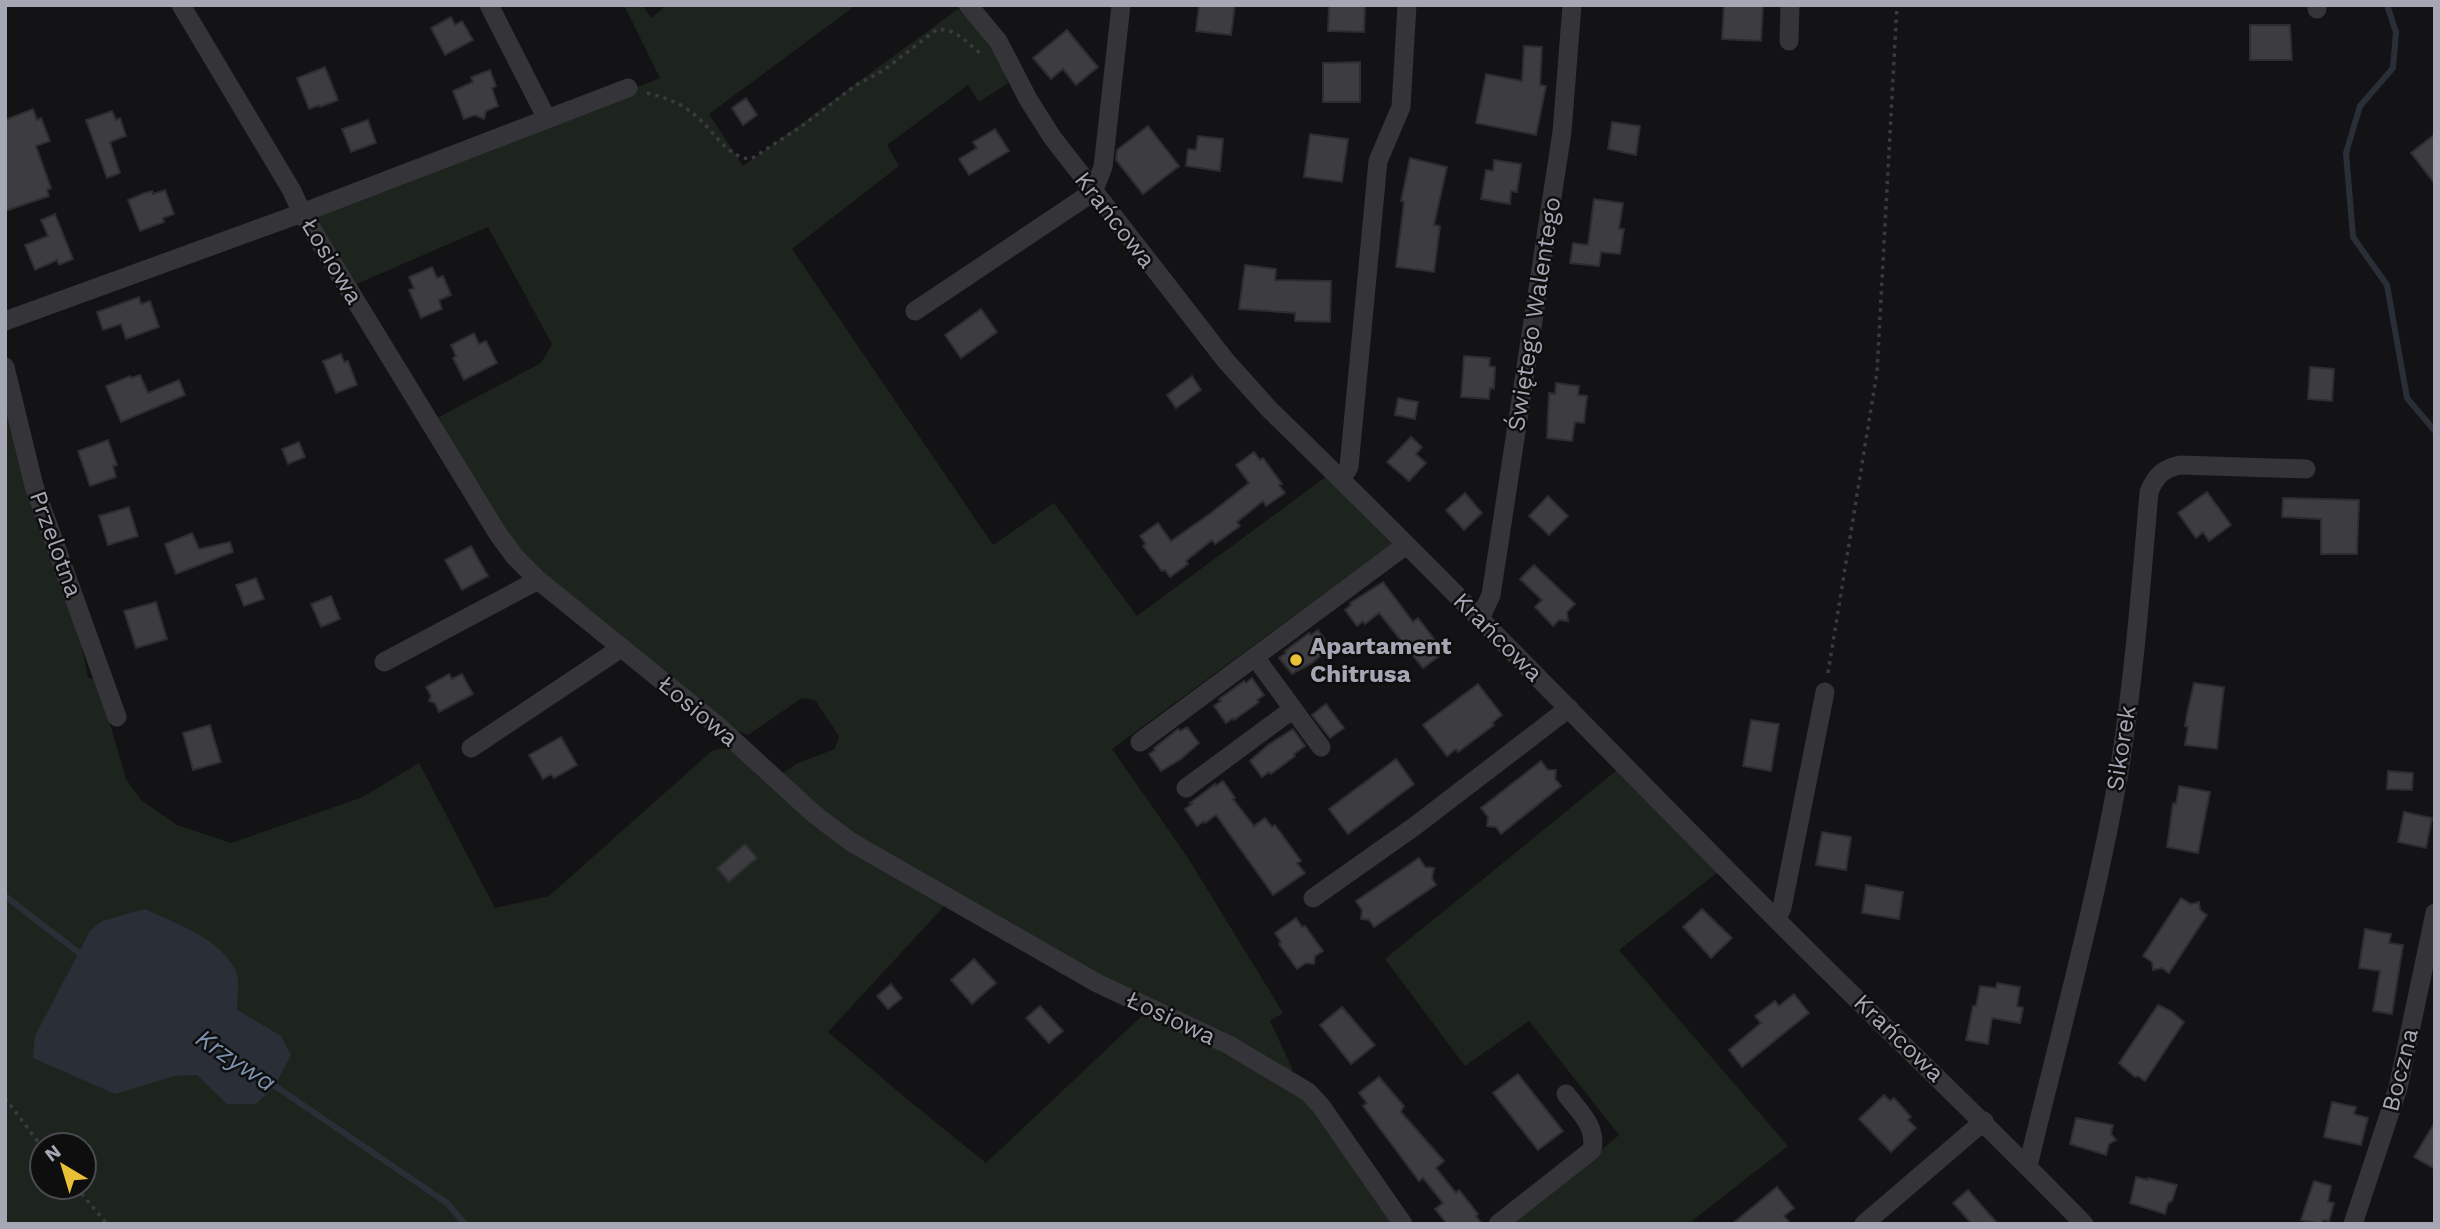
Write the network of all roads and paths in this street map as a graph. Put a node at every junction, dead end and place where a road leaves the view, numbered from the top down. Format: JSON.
{"nodes":[{"id":1,"x":181,"y":5,"type":"edge"},
{"id":2,"x":489,"y":5,"type":"edge"},
{"id":3,"x":968,"y":5,"type":"edge"},
{"id":4,"x":1121,"y":5,"type":"edge"},
{"id":5,"x":1407,"y":5,"type":"edge"},
{"id":6,"x":1572,"y":5,"type":"edge"},
{"id":7,"x":1790,"y":5,"type":"edge"},
{"id":8,"x":1896,"y":5,"type":"edge"},
{"id":9,"x":1789,"y":41,"type":"dead end"},
{"id":10,"x":1008,"y":60,"type":"junction"},
{"id":11,"x":628,"y":88,"type":"joint"},
{"id":12,"x":547,"y":119,"type":"junction"},
{"id":13,"x":1093,"y":192,"type":"junction"},
{"id":14,"x":302,"y":213,"type":"junction"},
{"id":15,"x":915,"y":310,"type":"dead end"},
{"id":16,"x":5,"y":321,"type":"edge"},
{"id":17,"x":5,"y":367,"type":"edge"},
{"id":18,"x":2306,"y":468,"type":"dead end"},
{"id":19,"x":1341,"y":479,"type":"junction"},
{"id":20,"x":1406,"y":545,"type":"junction"},
{"id":21,"x":538,"y":580,"type":"junction"},
{"id":22,"x":1479,"y":619,"type":"junction"},
{"id":23,"x":621,"y":648,"type":"junction"},
{"id":24,"x":1255,"y":657,"type":"junction"},
{"id":25,"x":384,"y":662,"type":"dead end"},
{"id":26,"x":1825,"y":692,"type":"joint"},
{"id":27,"x":1569,"y":708,"type":"junction"},
{"id":28,"x":1293,"y":709,"type":"junction"},
{"id":29,"x":117,"y":717,"type":"dead end"},
{"id":30,"x":1140,"y":742,"type":"dead end"},
{"id":31,"x":1321,"y":747,"type":"dead end"},
{"id":32,"x":471,"y":748,"type":"dead end"},
{"id":33,"x":1186,"y":789,"type":"dead end"},
{"id":34,"x":1313,"y":898,"type":"dead end"},
{"id":35,"x":2435,"y":913,"type":"edge"},
{"id":36,"x":1776,"y":919,"type":"junction"},
{"id":37,"x":1566,"y":1094,"type":"dead end"},
{"id":38,"x":5,"y":1098,"type":"edge"},
{"id":39,"x":1984,"y":1121,"type":"junction"},
{"id":40,"x":30,"y":1131,"type":"edge"},
{"id":41,"x":2028,"y":1166,"type":"junction"},
{"id":42,"x":88,"y":1201,"type":"edge"},
{"id":43,"x":1869,"y":1222,"type":"edge"},
{"id":44,"x":107,"y":1224,"type":"edge"},
{"id":45,"x":1403,"y":1224,"type":"edge"},
{"id":46,"x":1498,"y":1224,"type":"edge"},
{"id":47,"x":2084,"y":1224,"type":"edge"},
{"id":48,"x":2353,"y":1224,"type":"edge"}],
"edges":[{"from":1,"to":14,"type":"street","name":"Łosiowa"},
{"from":2,"to":12,"type":"street"},
{"from":3,"to":10,"type":"street","name":"Krańcowa"},
{"from":4,"to":13,"type":"street"},
{"from":5,"to":19,"type":"street"},
{"from":6,"to":22,"type":"street","name":"Świętego Walentego"},
{"from":7,"to":9,"type":"street"},
{"from":8,"to":26,"type":"path"},
{"from":10,"to":11,"type":"path"},
{"from":10,"to":13,"type":"street","name":"Krańcowa"},
{"from":11,"to":12,"type":"street"},
{"from":12,"to":14,"type":"street"},
{"from":13,"to":15,"type":"street"},
{"from":13,"to":19,"type":"street","name":"Krańcowa"},
{"from":14,"to":16,"type":"street"},
{"from":14,"to":21,"type":"street","name":"Łosiowa"},
{"from":17,"to":29,"type":"street","name":"Przelotna"},
{"from":18,"to":41,"type":"street","name":"Sikorek"},
{"from":19,"to":20,"type":"street","name":"Krańcowa"},
{"from":20,"to":22,"type":"street","name":"Krańcowa"},
{"from":20,"to":24,"type":"street"},
{"from":21,"to":23,"type":"street","name":"Łosiowa"},
{"from":21,"to":25,"type":"street"},
{"from":22,"to":27,"type":"street","name":"Krańcowa"},
{"from":23,"to":32,"type":"street"},
{"from":23,"to":45,"type":"street","name":"Łosiowa"},
{"from":24,"to":28,"type":"street"},
{"from":24,"to":30,"type":"street"},
{"from":26,"to":36,"type":"street"},
{"from":27,"to":34,"type":"street"},
{"from":27,"to":36,"type":"street","name":"Krańcowa"},
{"from":28,"to":31,"type":"street"},
{"from":28,"to":33,"type":"street"},
{"from":35,"to":48,"type":"street","name":"Boczna"},
{"from":36,"to":39,"type":"street","name":"Krańcowa"},
{"from":37,"to":46,"type":"street"},
{"from":38,"to":40,"type":"path"},
{"from":39,"to":41,"type":"street","name":"Krańcowa"},
{"from":39,"to":43,"type":"street"},
{"from":41,"to":47,"type":"street","name":"Krańcowa"},
{"from":42,"to":44,"type":"path"}]}
